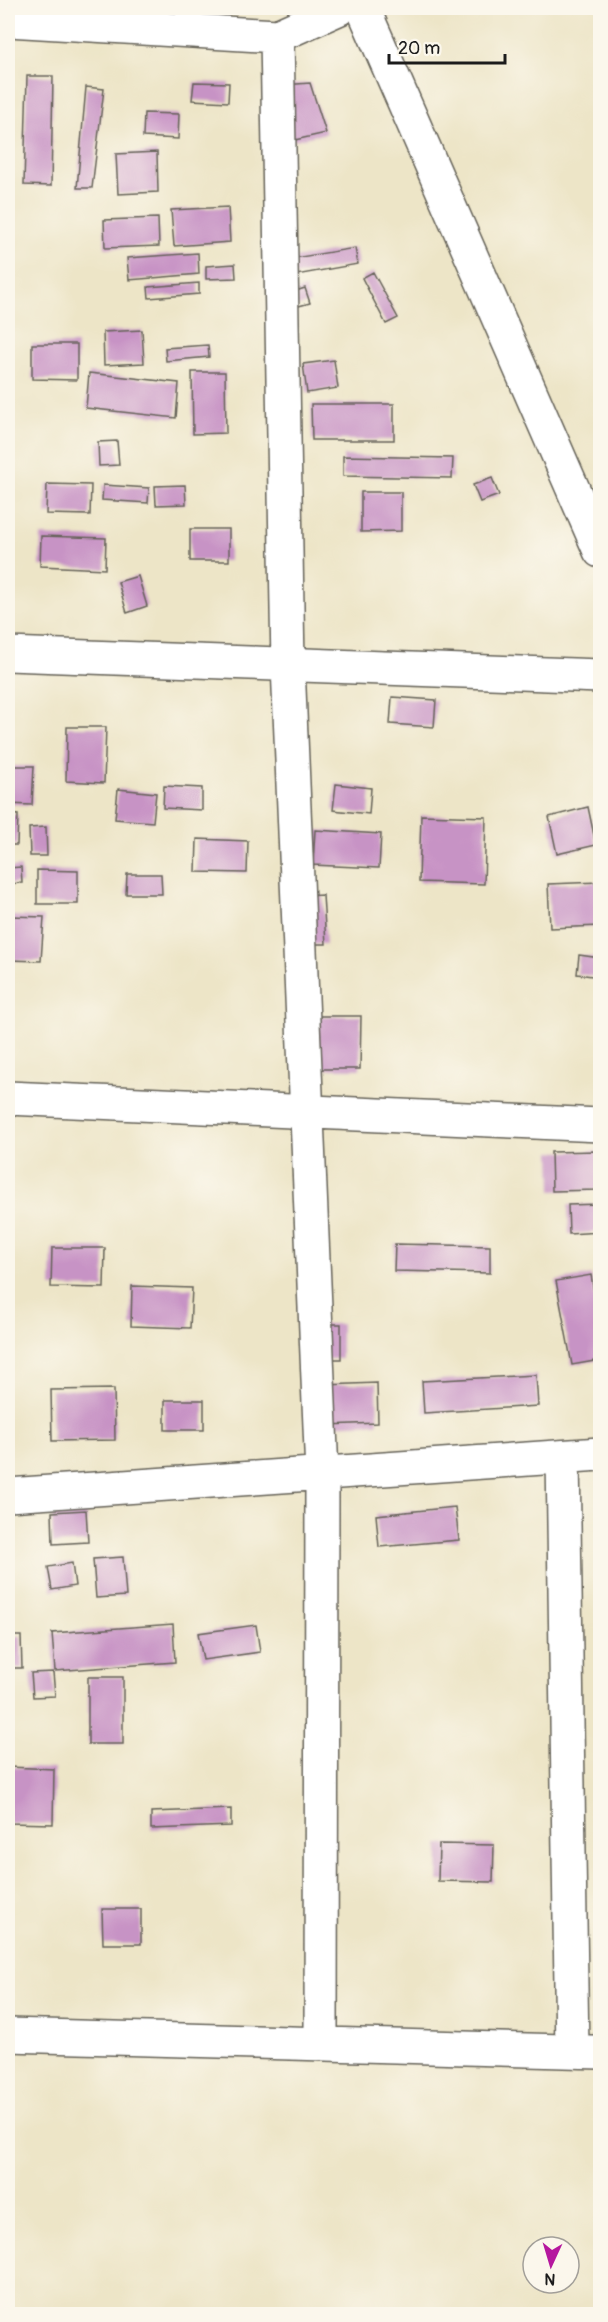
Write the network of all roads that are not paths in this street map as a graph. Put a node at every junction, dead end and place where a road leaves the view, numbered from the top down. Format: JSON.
{"nodes":[{"id":1,"x":340,"y":8,"type":"edge"},
{"id":2,"x":363,"y":8,"type":"edge"},
{"id":3,"x":8,"y":20,"type":"edge"},
{"id":4,"x":277,"y":36,"type":"junction"},
{"id":5,"x":592,"y":510,"type":"edge"},
{"id":6,"x":600,"y":551,"type":"edge"},
{"id":7,"x":8,"y":654,"type":"edge"},
{"id":8,"x":288,"y":665,"type":"junction"},
{"id":9,"x":600,"y":676,"type":"edge"},
{"id":10,"x":8,"y":1098,"type":"edge"},
{"id":11,"x":306,"y":1112,"type":"junction"},
{"id":12,"x":600,"y":1125,"type":"edge"},
{"id":13,"x":600,"y":1454,"type":"edge"},
{"id":14,"x":563,"y":1457,"type":"junction"},
{"id":15,"x":322,"y":1474,"type":"junction"},
{"id":16,"x":8,"y":1495,"type":"edge"},
{"id":17,"x":8,"y":2035,"type":"edge"},
{"id":18,"x":321,"y":2044,"type":"junction"},
{"id":19,"x":586,"y":2051,"type":"edge"}],
"edges":[{"from":1,"to":4,"type":"street"},
{"from":2,"to":5,"type":"street"},
{"from":3,"to":4,"type":"street"},
{"from":4,"to":8,"type":"street"},
{"from":5,"to":6,"type":"street"},
{"from":7,"to":8,"type":"street"},
{"from":8,"to":9,"type":"street"},
{"from":8,"to":11,"type":"street"},
{"from":10,"to":11,"type":"street"},
{"from":11,"to":12,"type":"street"},
{"from":11,"to":15,"type":"street"},
{"from":13,"to":14,"type":"street"},
{"from":14,"to":15,"type":"street"},
{"from":14,"to":19,"type":"street"},
{"from":15,"to":16,"type":"street"},
{"from":15,"to":18,"type":"street"},
{"from":17,"to":18,"type":"street"},
{"from":18,"to":19,"type":"street"}]}
